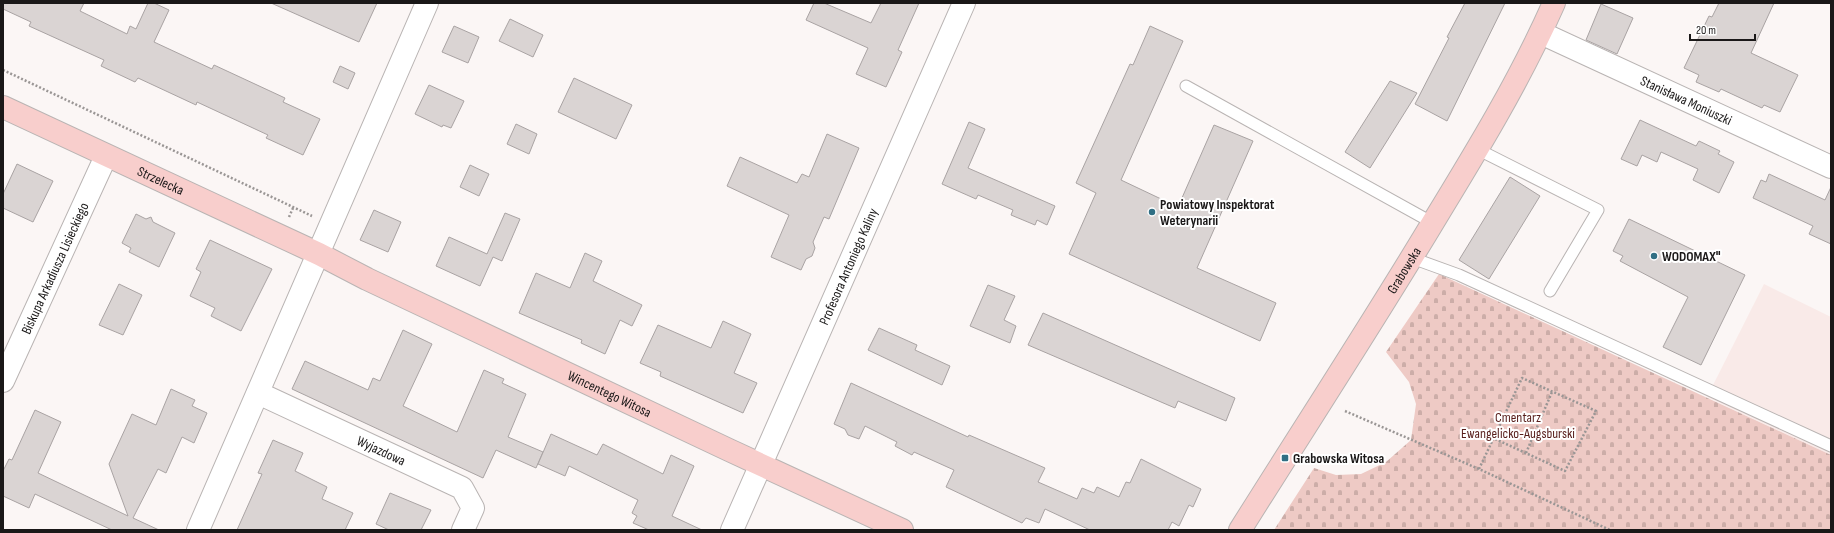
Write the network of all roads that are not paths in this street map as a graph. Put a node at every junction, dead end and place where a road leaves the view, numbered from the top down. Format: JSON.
{"nodes":[{"id":1,"x":427,"y":3,"type":"edge"},
{"id":2,"x":964,"y":3,"type":"edge"},
{"id":3,"x":1554,"y":3,"type":"edge"},
{"id":4,"x":1541,"y":32,"type":"junction"},
{"id":5,"x":1186,"y":86,"type":"dead end"},
{"id":6,"x":3,"y":107,"type":"edge"},
{"id":7,"x":1477,"y":149,"type":"junction"},
{"id":8,"x":106,"y":156,"type":"junction"},
{"id":9,"x":1831,"y":167,"type":"edge"},
{"id":10,"x":1433,"y":223,"type":"junction"},
{"id":11,"x":319,"y":254,"type":"junction"},
{"id":12,"x":1412,"y":258,"type":"junction"},
{"id":13,"x":1550,"y":291,"type":"dead end"},
{"id":14,"x":3,"y":381,"type":"edge"},
{"id":15,"x":258,"y":393,"type":"junction"},
{"id":16,"x":1831,"y":446,"type":"edge"},
{"id":17,"x":760,"y":465,"type":"junction"},
{"id":18,"x":198,"y":530,"type":"edge"},
{"id":19,"x":463,"y":530,"type":"edge"},
{"id":20,"x":732,"y":530,"type":"edge"},
{"id":21,"x":902,"y":530,"type":"edge"},
{"id":22,"x":1240,"y":530,"type":"edge"}],
"edges":[{"from":1,"to":11,"type":"street"},
{"from":2,"to":17,"type":"street","name":"Profesora Antoniego Kaliny"},
{"from":3,"to":4,"type":"street","name":"Grabowska"},
{"from":4,"to":7,"type":"street","name":"Grabowska"},
{"from":4,"to":9,"type":"street","name":"Stanisława Moniuszki"},
{"from":5,"to":10,"type":"lane"},
{"from":6,"to":8,"type":"street","name":"Strzelecka"},
{"from":7,"to":10,"type":"street","name":"Grabowska"},
{"from":7,"to":13,"type":"lane"},
{"from":8,"to":11,"type":"street","name":"Strzelecka"},
{"from":8,"to":14,"type":"street","name":"Biskupa Arkadiusza Lisieckiego"},
{"from":10,"to":12,"type":"street","name":"Grabowska"},
{"from":11,"to":15,"type":"street"},
{"from":11,"to":17,"type":"street","name":"Wincentego Witosa"},
{"from":12,"to":16,"type":"lane"},
{"from":12,"to":22,"type":"street","name":"Grabowska"},
{"from":15,"to":18,"type":"street"},
{"from":15,"to":19,"type":"street","name":"Wyjazdowa"},
{"from":17,"to":20,"type":"street","name":"Profesora Antoniego Kaliny"},
{"from":17,"to":21,"type":"street","name":"Wincentego Witosa"}]}
